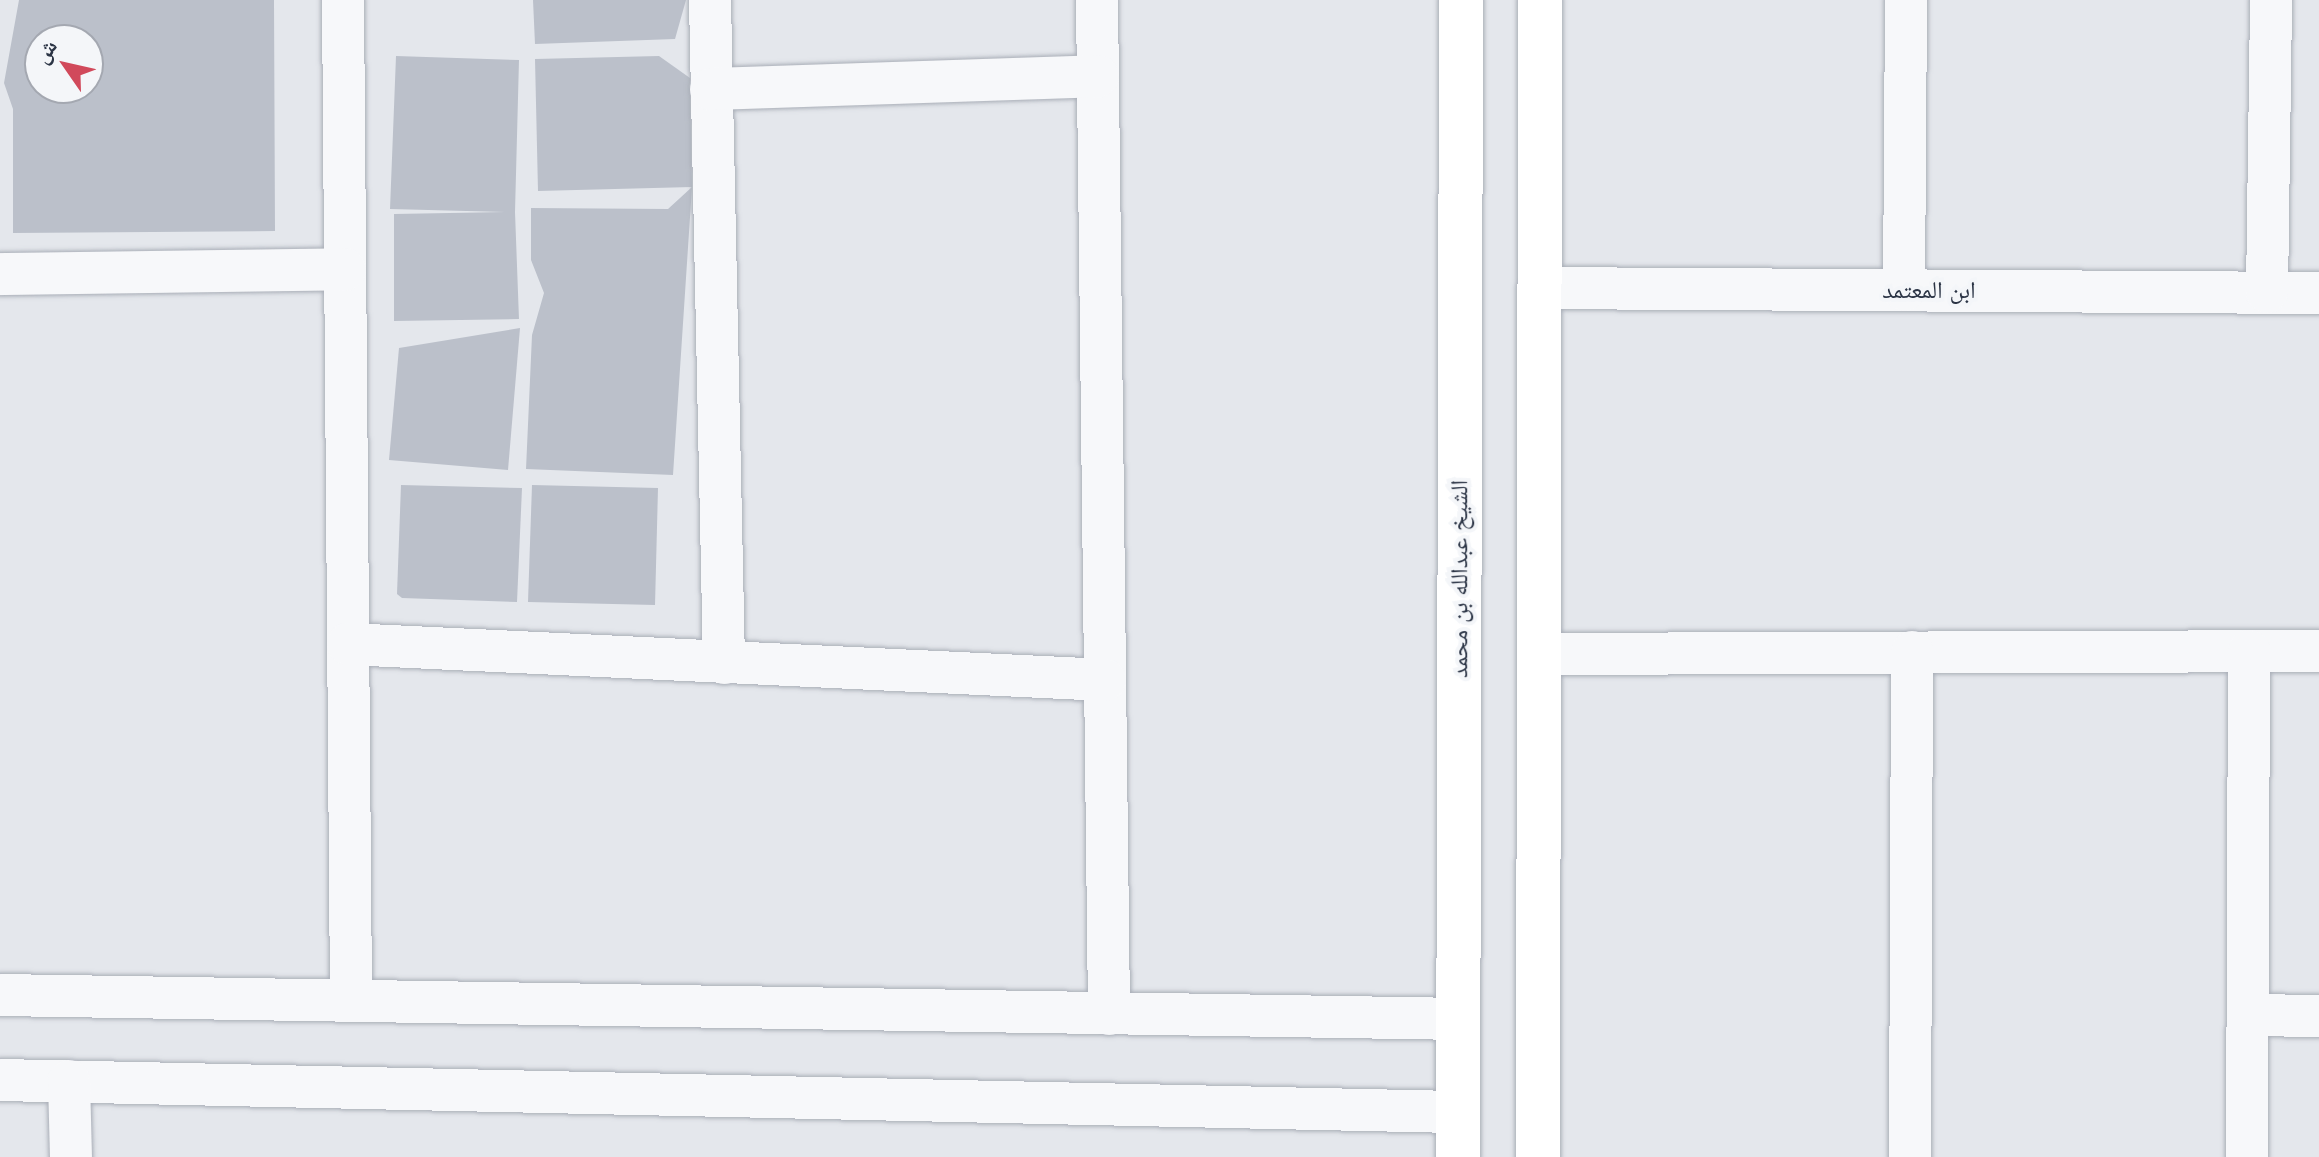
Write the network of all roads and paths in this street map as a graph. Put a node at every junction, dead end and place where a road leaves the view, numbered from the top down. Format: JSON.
{"nodes":[{"id":1,"x":343,"y":0,"type":"edge"},
{"id":2,"x":710,"y":0,"type":"edge"},
{"id":3,"x":1097,"y":0,"type":"edge"},
{"id":4,"x":1461,"y":0,"type":"edge"},
{"id":5,"x":1540,"y":0,"type":"edge"},
{"id":6,"x":1906,"y":0,"type":"edge"},
{"id":7,"x":2271,"y":0,"type":"edge"},
{"id":8,"x":1098,"y":76,"type":"junction"},
{"id":9,"x":711,"y":89,"type":"junction"},
{"id":10,"x":345,"y":269,"type":"junction"},
{"id":11,"x":0,"y":274,"type":"edge"},
{"id":12,"x":1539,"y":288,"type":"junction"},
{"id":13,"x":1904,"y":290,"type":"junction"},
{"id":14,"x":2267,"y":292,"type":"junction"},
{"id":15,"x":2319,"y":293,"type":"edge"},
{"id":16,"x":348,"y":644,"type":"junction"},
{"id":17,"x":2249,"y":651,"type":"junction"},
{"id":18,"x":2319,"y":651,"type":"edge"},
{"id":19,"x":1912,"y":652,"type":"junction"},
{"id":20,"x":1539,"y":654,"type":"junction"},
{"id":21,"x":724,"y":663,"type":"junction"},
{"id":22,"x":1105,"y":680,"type":"junction"},
{"id":23,"x":0,"y":995,"type":"edge"},
{"id":24,"x":351,"y":1001,"type":"junction"},
{"id":25,"x":1109,"y":1014,"type":"junction"},
{"id":26,"x":2248,"y":1015,"type":"junction"},
{"id":27,"x":2319,"y":1016,"type":"edge"},
{"id":28,"x":1459,"y":1019,"type":"junction"},
{"id":29,"x":0,"y":1080,"type":"edge"},
{"id":30,"x":69,"y":1081,"type":"junction"},
{"id":31,"x":1458,"y":1112,"type":"junction"},
{"id":32,"x":71,"y":1157,"type":"edge"},
{"id":33,"x":1458,"y":1157,"type":"edge"},
{"id":34,"x":1538,"y":1157,"type":"edge"},
{"id":35,"x":1910,"y":1157,"type":"edge"},
{"id":36,"x":2247,"y":1157,"type":"edge"}],
"edges":[{"from":1,"to":10,"type":"street"},
{"from":2,"to":9,"type":"street"},
{"from":3,"to":8,"type":"street"},
{"from":4,"to":28,"type":"main road","name":"الشيخ عبدالله بن محمد"},
{"from":5,"to":12,"type":"main road"},
{"from":6,"to":13,"type":"street"},
{"from":7,"to":14,"type":"street"},
{"from":8,"to":9,"type":"street"},
{"from":8,"to":22,"type":"street"},
{"from":9,"to":21,"type":"street"},
{"from":10,"to":11,"type":"street"},
{"from":10,"to":16,"type":"street"},
{"from":12,"to":13,"type":"street","name":"ابن المعتمد"},
{"from":12,"to":20,"type":"main road"},
{"from":13,"to":14,"type":"street","name":"ابن المعتمد"},
{"from":14,"to":15,"type":"street","name":"ابن المعتمد"},
{"from":16,"to":21,"type":"street"},
{"from":16,"to":24,"type":"street"},
{"from":17,"to":18,"type":"street"},
{"from":17,"to":19,"type":"street"},
{"from":17,"to":26,"type":"street"},
{"from":19,"to":20,"type":"street"},
{"from":19,"to":35,"type":"street"},
{"from":20,"to":34,"type":"main road"},
{"from":21,"to":22,"type":"street"},
{"from":22,"to":25,"type":"street"},
{"from":23,"to":24,"type":"street"},
{"from":24,"to":25,"type":"street"},
{"from":25,"to":28,"type":"street"},
{"from":26,"to":27,"type":"street"},
{"from":26,"to":36,"type":"street"},
{"from":28,"to":31,"type":"main road","name":"الشيخ عبدالله بن محمد"},
{"from":29,"to":30,"type":"street"},
{"from":30,"to":31,"type":"street"},
{"from":30,"to":32,"type":"street"},
{"from":31,"to":33,"type":"main road","name":"الشيخ عبدالله بن محمد"}]}
